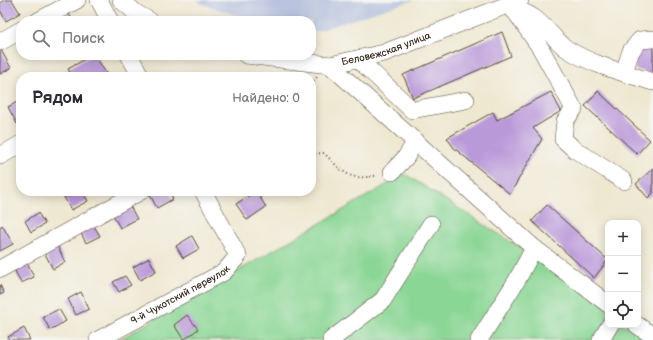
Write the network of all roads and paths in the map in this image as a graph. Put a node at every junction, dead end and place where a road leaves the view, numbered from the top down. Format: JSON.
{"nodes":[{"id":1,"x":77,"y":0,"type":"edge"},
{"id":2,"x":99,"y":0,"type":"edge"},
{"id":3,"x":121,"y":0,"type":"edge"},
{"id":4,"x":514,"y":5,"type":"edge"},
{"id":5,"x":47,"y":16,"type":"edge"},
{"id":6,"x":107,"y":16,"type":"edge"},
{"id":7,"x":141,"y":16,"type":"edge"},
{"id":8,"x":16,"y":33,"type":"edge"},
{"id":9,"x":653,"y":39,"type":"edge"},
{"id":10,"x":0,"y":42,"type":"edge"},
{"id":11,"x":358,"y":59,"type":"junction"},
{"id":12,"x":132,"y":60,"type":"edge"},
{"id":13,"x":288,"y":60,"type":"edge"},
{"id":14,"x":330,"y":65,"type":"junction"},
{"id":15,"x":138,"y":72,"type":"edge"},
{"id":16,"x":624,"y":72,"type":"junction"},
{"id":17,"x":653,"y":82,"type":"edge"},
{"id":18,"x":466,"y":100,"type":"dead end"},
{"id":19,"x":416,"y":141,"type":"junction"},
{"id":20,"x":16,"y":147,"type":"edge"},
{"id":21,"x":316,"y":154,"type":"edge"},
{"id":22,"x":0,"y":156,"type":"edge"},
{"id":23,"x":392,"y":172,"type":"joint"},
{"id":24,"x":624,"y":181,"type":"dead end"},
{"id":25,"x":132,"y":196,"type":"edge"},
{"id":26,"x":206,"y":196,"type":"edge"},
{"id":27,"x":431,"y":224,"type":"dead end"},
{"id":28,"x":534,"y":248,"type":"junction"},
{"id":29,"x":0,"y":269,"type":"edge"},
{"id":30,"x":605,"y":302,"type":"edge"},
{"id":31,"x":608,"y":328,"type":"edge"},
{"id":32,"x":641,"y":328,"type":"edge"},
{"id":33,"x":653,"y":336,"type":"edge"},
{"id":34,"x":98,"y":340,"type":"edge"},
{"id":35,"x":331,"y":340,"type":"edge"},
{"id":36,"x":479,"y":340,"type":"edge"},
{"id":37,"x":601,"y":340,"type":"edge"}],
"edges":[{"from":1,"to":5,"type":"street"},
{"from":2,"to":6,"type":"street"},
{"from":3,"to":7,"type":"street"},
{"from":4,"to":11,"type":"street","name":"Беловежская улица"},
{"from":4,"to":16,"type":"street"},
{"from":4,"to":24,"type":"street"},
{"from":8,"to":10,"type":"street"},
{"from":9,"to":16,"type":"street"},
{"from":11,"to":14,"type":"street","name":"Беловежская улица"},
{"from":11,"to":18,"type":"street"},
{"from":12,"to":15,"type":"street"},
{"from":13,"to":14,"type":"street","name":"Беловежская улица"},
{"from":14,"to":19,"type":"street"},
{"from":16,"to":17,"type":"street"},
{"from":19,"to":23,"type":"street"},
{"from":19,"to":28,"type":"street"},
{"from":20,"to":22,"type":"street"},
{"from":21,"to":23,"type":"path"},
{"from":25,"to":29,"type":"street"},
{"from":26,"to":34,"type":"street","name":"9-й Чукотский переулок"},
{"from":27,"to":35,"type":"street"},
{"from":28,"to":30,"type":"street"},
{"from":28,"to":36,"type":"street"},
{"from":31,"to":37,"type":"street"},
{"from":32,"to":33,"type":"street"}]}
